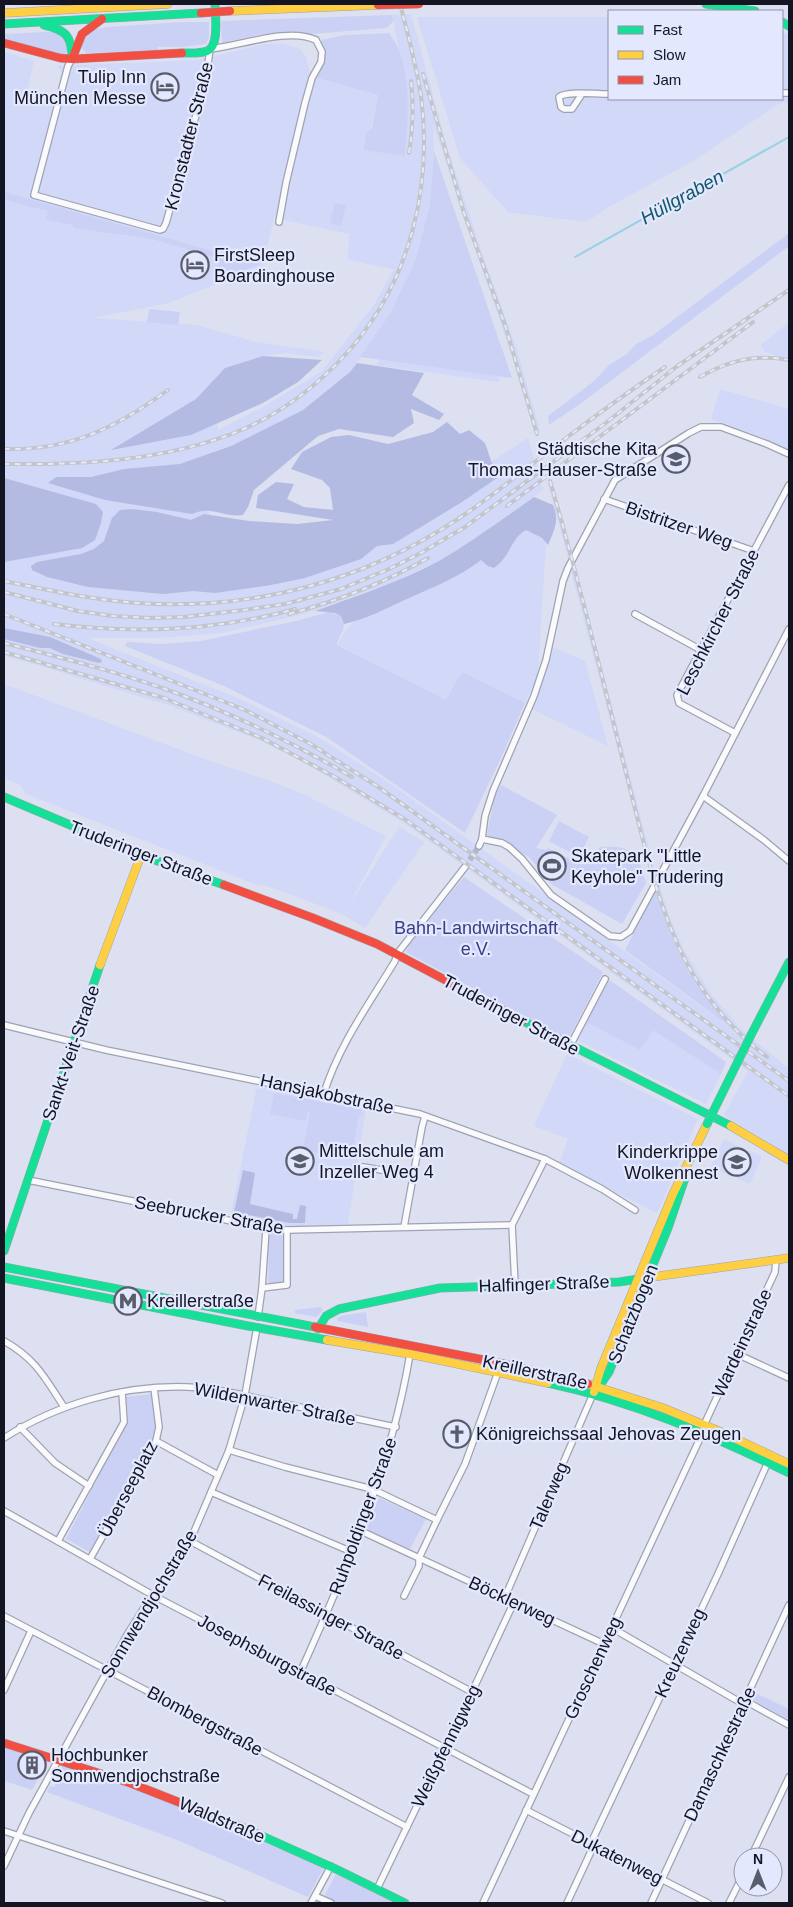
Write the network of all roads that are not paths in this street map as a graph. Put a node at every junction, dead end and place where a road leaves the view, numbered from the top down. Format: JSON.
{"nodes":[{"id":1,"x":68,"y":4,"type":"edge"},
{"id":2,"x":168,"y":4,"type":"edge"},
{"id":3,"x":215,"y":4,"type":"edge"},
{"id":4,"x":419,"y":4,"type":"edge"},
{"id":5,"x":706,"y":4,"type":"edge"},
{"id":6,"x":52,"y":10,"type":"junction"},
{"id":7,"x":748,"y":10,"type":"edge"},
{"id":8,"x":4,"y":13,"type":"edge"},
{"id":9,"x":103,"y":19,"type":"junction"},
{"id":10,"x":28,"y":23,"type":"junction"},
{"id":11,"x":4,"y":24,"type":"edge"},
{"id":12,"x":4,"y":43,"type":"edge"},
{"id":13,"x":210,"y":49,"type":"junction"},
{"id":14,"x":72,"y":59,"type":"junction"},
{"id":15,"x":582,"y":94,"type":"dead end"},
{"id":16,"x":608,"y":94,"type":"edge"},
{"id":17,"x":279,"y":222,"type":"dead end"},
{"id":18,"x":789,"y":454,"type":"edge"},
{"id":19,"x":789,"y":484,"type":"edge"},
{"id":20,"x":604,"y":498,"type":"junction"},
{"id":21,"x":754,"y":551,"type":"junction"},
{"id":22,"x":636,"y":614,"type":"dead end"},
{"id":23,"x":789,"y":629,"type":"edge"},
{"id":24,"x":700,"y":650,"type":"junction"},
{"id":25,"x":735,"y":733,"type":"junction"},
{"id":26,"x":703,"y":796,"type":"junction"},
{"id":27,"x":4,"y":797,"type":"edge"},
{"id":28,"x":482,"y":839,"type":"junction"},
{"id":29,"x":479,"y":846,"type":"tunnel mouth"},
{"id":30,"x":140,"y":856,"type":"junction"},
{"id":31,"x":789,"y":861,"type":"edge"},
{"id":32,"x":465,"y":867,"type":"tunnel mouth"},
{"id":33,"x":397,"y":954,"type":"junction"},
{"id":34,"x":789,"y":962,"type":"edge"},
{"id":35,"x":605,"y":979,"type":"dead end"},
{"id":36,"x":4,"y":1025,"type":"edge"},
{"id":37,"x":74,"y":1042,"type":"junction"},
{"id":38,"x":570,"y":1046,"type":"junction"},
{"id":39,"x":324,"y":1093,"type":"junction"},
{"id":40,"x":425,"y":1116,"type":"junction"},
{"id":41,"x":545,"y":1159,"type":"junction"},
{"id":42,"x":789,"y":1160,"type":"edge"},
{"id":43,"x":689,"y":1164,"type":"junction"},
{"id":44,"x":363,"y":1167,"type":"dead end"},
{"id":45,"x":413,"y":1175,"type":"junction"},
{"id":46,"x":28,"y":1180,"type":"junction"},
{"id":47,"x":635,"y":1210,"type":"dead end"},
{"id":48,"x":512,"y":1225,"type":"junction"},
{"id":49,"x":404,"y":1227,"type":"junction"},
{"id":50,"x":266,"y":1229,"type":"junction"},
{"id":51,"x":287,"y":1230,"type":"junction"},
{"id":52,"x":4,"y":1251,"type":"edge"},
{"id":53,"x":789,"y":1258,"type":"edge"},
{"id":54,"x":776,"y":1260,"type":"junction"},
{"id":55,"x":4,"y":1267,"type":"edge"},
{"id":56,"x":4,"y":1278,"type":"edge"},
{"id":57,"x":648,"y":1278,"type":"junction"},
{"id":58,"x":636,"y":1280,"type":"junction"},
{"id":59,"x":515,"y":1285,"type":"junction"},
{"id":60,"x":262,"y":1288,"type":"junction"},
{"id":61,"x":330,"y":1314,"type":"junction"},
{"id":62,"x":258,"y":1317,"type":"junction"},
{"id":63,"x":257,"y":1327,"type":"junction"},
{"id":64,"x":318,"y":1329,"type":"junction"},
{"id":65,"x":327,"y":1335,"type":"junction"},
{"id":66,"x":4,"y":1342,"type":"edge"},
{"id":67,"x":410,"y":1354,"type":"junction"},
{"id":68,"x":737,"y":1354,"type":"junction"},
{"id":69,"x":498,"y":1372,"type":"junction"},
{"id":70,"x":789,"y":1378,"type":"edge"},
{"id":71,"x":598,"y":1386,"type":"junction"},
{"id":72,"x":154,"y":1388,"type":"junction"},
{"id":73,"x":122,"y":1392,"type":"junction"},
{"id":74,"x":593,"y":1394,"type":"junction"},
{"id":75,"x":245,"y":1396,"type":"junction"},
{"id":76,"x":64,"y":1407,"type":"junction"},
{"id":77,"x":20,"y":1427,"type":"junction"},
{"id":78,"x":396,"y":1427,"type":"junction"},
{"id":79,"x":704,"y":1429,"type":"junction"},
{"id":80,"x":4,"y":1438,"type":"edge"},
{"id":81,"x":156,"y":1441,"type":"junction"},
{"id":82,"x":229,"y":1450,"type":"junction"},
{"id":83,"x":768,"y":1462,"type":"junction"},
{"id":84,"x":789,"y":1464,"type":"edge"},
{"id":85,"x":789,"y":1473,"type":"edge"},
{"id":86,"x":218,"y":1474,"type":"junction"},
{"id":87,"x":89,"y":1486,"type":"junction"},
{"id":88,"x":377,"y":1491,"type":"junction"},
{"id":89,"x":212,"y":1492,"type":"junction"},
{"id":90,"x":4,"y":1511,"type":"edge"},
{"id":91,"x":437,"y":1520,"type":"junction"},
{"id":92,"x":361,"y":1531,"type":"junction"},
{"id":93,"x":190,"y":1541,"type":"junction"},
{"id":94,"x":58,"y":1542,"type":"junction"},
{"id":95,"x":352,"y":1552,"type":"junction"},
{"id":96,"x":420,"y":1558,"type":"junction"},
{"id":97,"x":90,"y":1559,"type":"junction"},
{"id":98,"x":154,"y":1595,"type":"junction"},
{"id":99,"x":404,"y":1596,"type":"dead end"},
{"id":100,"x":505,"y":1597,"type":"junction"},
{"id":101,"x":514,"y":1602,"type":"junction"},
{"id":102,"x":789,"y":1605,"type":"edge"},
{"id":103,"x":327,"y":1615,"type":"junction"},
{"id":104,"x":4,"y":1616,"type":"edge"},
{"id":105,"x":612,"y":1628,"type":"junction"},
{"id":106,"x":31,"y":1631,"type":"junction"},
{"id":107,"x":604,"y":1644,"type":"junction"},
{"id":108,"x":674,"y":1664,"type":"junction"},
{"id":109,"x":108,"y":1670,"type":"junction"},
{"id":110,"x":300,"y":1673,"type":"junction"},
{"id":111,"x":4,"y":1690,"type":"edge"},
{"id":112,"x":472,"y":1692,"type":"junction"},
{"id":113,"x":744,"y":1702,"type":"junction"},
{"id":114,"x":789,"y":1725,"type":"edge"},
{"id":115,"x":4,"y":1743,"type":"edge"},
{"id":116,"x":445,"y":1748,"type":"junction"},
{"id":117,"x":58,"y":1760,"type":"junction"},
{"id":118,"x":789,"y":1777,"type":"edge"},
{"id":119,"x":533,"y":1794,"type":"junction"},
{"id":120,"x":526,"y":1810,"type":"junction"},
{"id":121,"x":407,"y":1827,"type":"junction"},
{"id":122,"x":4,"y":1831,"type":"edge"},
{"id":123,"x":18,"y":1836,"type":"junction"},
{"id":124,"x":593,"y":1844,"type":"junction"},
{"id":125,"x":756,"y":1847,"type":"edge"},
{"id":126,"x":4,"y":1866,"type":"edge"},
{"id":127,"x":331,"y":1866,"type":"junction"},
{"id":128,"x":662,"y":1880,"type":"junction"},
{"id":129,"x":377,"y":1889,"type":"junction"},
{"id":130,"x":315,"y":1896,"type":"junction"},
{"id":131,"x":222,"y":1903,"type":"edge"},
{"id":132,"x":311,"y":1903,"type":"edge"},
{"id":133,"x":332,"y":1903,"type":"edge"},
{"id":134,"x":405,"y":1903,"type":"edge"},
{"id":135,"x":483,"y":1903,"type":"edge"},
{"id":136,"x":567,"y":1903,"type":"edge"},
{"id":137,"x":650,"y":1903,"type":"edge"},
{"id":138,"x":708,"y":1903,"type":"edge"}],
"edges":[{"from":1,"to":6,"type":"main road"},
{"from":2,"to":6,"type":"main road"},
{"from":3,"to":13,"type":"main road","name":"Kronstadter Straße"},
{"from":4,"to":9,"type":"main road","bridge":true},
{"from":5,"to":7,"type":"main road"},
{"from":6,"to":8,"type":"main road"},
{"from":9,"to":10,"type":"main road"},
{"from":9,"to":14,"type":"main road"},
{"from":10,"to":11,"type":"main road"},
{"from":10,"to":14,"type":"main road"},
{"from":12,"to":14,"type":"main road"},
{"from":13,"to":14,"type":"main road"},
{"from":13,"to":14,"type":"street","name":"Kronstadter Straße"},
{"from":13,"to":17,"type":"street","name":"Kronstadter Straße"},
{"from":15,"to":16,"type":"street"},
{"from":18,"to":20,"type":"street"},
{"from":19,"to":21,"type":"street","name":"Leschkircher Straße"},
{"from":20,"to":21,"type":"street","name":"Bistritzer Weg"},
{"from":20,"to":28,"type":"street"},
{"from":21,"to":24,"type":"street","name":"Leschkircher Straße"},
{"from":22,"to":24,"type":"street"},
{"from":23,"to":25,"type":"street"},
{"from":24,"to":25,"type":"street","name":"Leschkircher Straße"},
{"from":25,"to":26,"type":"street"},
{"from":26,"to":28,"type":"street"},
{"from":26,"to":31,"type":"street"},
{"from":27,"to":30,"type":"main road","name":"Truderinger Straße"},
{"from":28,"to":29,"type":"street"},
{"from":30,"to":33,"type":"main road","name":"Truderinger Straße"},
{"from":30,"to":37,"type":"main road","name":"Sankt-Veit-Straße"},
{"from":32,"to":33,"type":"street"},
{"from":33,"to":38,"type":"main road","name":"Truderinger Straße"},
{"from":33,"to":39,"type":"street"},
{"from":34,"to":43,"type":"main road","name":"Schatzbogen","bridge":true},
{"from":35,"to":38,"type":"street"},
{"from":36,"to":37,"type":"street","name":"Hansjakobstraße"},
{"from":37,"to":39,"type":"street","name":"Hansjakobstraße"},
{"from":37,"to":46,"type":"main road","name":"Sankt-Veit-Straße"},
{"from":38,"to":42,"type":"main road","name":"Truderinger Straße"},
{"from":39,"to":40,"type":"street","name":"Hansjakobstraße"},
{"from":40,"to":41,"type":"street","name":"Hansjakobstraße"},
{"from":40,"to":45,"type":"street"},
{"from":41,"to":47,"type":"street","name":"Hansjakobstraße"},
{"from":41,"to":48,"type":"street"},
{"from":43,"to":57,"type":"main road","name":"Schatzbogen"},
{"from":43,"to":58,"type":"main road","name":"Schatzbogen"},
{"from":44,"to":45,"type":"street"},
{"from":45,"to":49,"type":"street"},
{"from":46,"to":50,"type":"street","name":"Seebrucker Straße"},
{"from":46,"to":52,"type":"main road","name":"Sankt-Veit-Straße"},
{"from":48,"to":49,"type":"street","name":"Seebrucker Straße"},
{"from":48,"to":59,"type":"street"},
{"from":49,"to":51,"type":"street","name":"Seebrucker Straße"},
{"from":50,"to":51,"type":"street","name":"Seebrucker Straße"},
{"from":50,"to":60,"type":"street"},
{"from":51,"to":60,"type":"street"},
{"from":53,"to":54,"type":"main road","name":"Halfinger Straße"},
{"from":54,"to":57,"type":"main road","name":"Halfinger Straße"},
{"from":54,"to":68,"type":"street","name":"Wardeinstraße"},
{"from":55,"to":62,"type":"main road","name":"Kreillerstraße"},
{"from":56,"to":63,"type":"main road","name":"Kreillerstraße"},
{"from":57,"to":58,"type":"main road","name":"Halfinger Straße"},
{"from":57,"to":71,"type":"main road","name":"Schatzbogen"},
{"from":58,"to":59,"type":"main road","name":"Halfinger Straße"},
{"from":58,"to":71,"type":"main road","name":"Schatzbogen"},
{"from":59,"to":61,"type":"main road","name":"Halfinger Straße"},
{"from":60,"to":62,"type":"street"},
{"from":61,"to":64,"type":"main road"},
{"from":61,"to":65,"type":"main road"},
{"from":62,"to":64,"type":"main road","name":"Kreillerstraße"},
{"from":63,"to":65,"type":"main road","name":"Kreillerstraße"},
{"from":63,"to":75,"type":"street","name":"Sonnwendjochstraße"},
{"from":64,"to":65,"type":"main road","name":"Kreillerstraße"},
{"from":65,"to":67,"type":"main road","name":"Kreillerstraße"},
{"from":65,"to":71,"type":"main road","name":"Kreillerstraße"},
{"from":66,"to":76,"type":"street"},
{"from":67,"to":69,"type":"main road","name":"Kreillerstraße"},
{"from":67,"to":78,"type":"street","name":"Ruhpoldinger Straße"},
{"from":68,"to":70,"type":"street"},
{"from":68,"to":79,"type":"street","name":"Wardeinstraße"},
{"from":69,"to":74,"type":"main road","name":"Kreillerstraße"},
{"from":69,"to":91,"type":"street"},
{"from":71,"to":74,"type":"main road","name":"Schatzbogen"},
{"from":71,"to":79,"type":"main road","name":"Kreillerstraße"},
{"from":72,"to":73,"type":"street","name":"Wildenwarter Straße"},
{"from":72,"to":75,"type":"street","name":"Wildenwarter Straße"},
{"from":72,"to":81,"type":"street","name":"Überseeplatz"},
{"from":73,"to":76,"type":"street","name":"Wildenwarter Straße"},
{"from":73,"to":87,"type":"street","name":"Überseeplatz"},
{"from":74,"to":79,"type":"main road","name":"Kreillerstraße"},
{"from":74,"to":100,"type":"street","name":"Talerweg"},
{"from":75,"to":78,"type":"street","name":"Wildenwarter Straße"},
{"from":75,"to":82,"type":"street","name":"Sonnwendjochstraße"},
{"from":76,"to":77,"type":"street","name":"Wildenwarter Straße"},
{"from":77,"to":80,"type":"street","name":"Wildenwarter Straße"},
{"from":77,"to":87,"type":"street"},
{"from":78,"to":88,"type":"street","name":"Ruhpoldinger Straße"},
{"from":79,"to":83,"type":"main road","name":"Kreillerstraße"},
{"from":79,"to":84,"type":"main road","name":"Kreillerstraße"},
{"from":79,"to":105,"type":"street","name":"Groschenweg"},
{"from":81,"to":86,"type":"street"},
{"from":81,"to":97,"type":"street","name":"Überseeplatz"},
{"from":82,"to":86,"type":"street","name":"Sonnwendjochstraße"},
{"from":82,"to":88,"type":"street"},
{"from":83,"to":85,"type":"main road","name":"Kreillerstraße"},
{"from":83,"to":108,"type":"street","name":"Kreuzerweg"},
{"from":86,"to":89,"type":"street","name":"Sonnwendjochstraße"},
{"from":87,"to":94,"type":"street","name":"Überseeplatz"},
{"from":88,"to":91,"type":"street"},
{"from":88,"to":92,"type":"street","name":"Ruhpoldinger Straße"},
{"from":89,"to":93,"type":"street","name":"Sonnwendjochstraße"},
{"from":89,"to":95,"type":"street"},
{"from":90,"to":94,"type":"street","name":"Josephsburgstraße"},
{"from":91,"to":96,"type":"street"},
{"from":92,"to":95,"type":"street","name":"Ruhpoldinger Straße"},
{"from":92,"to":96,"type":"street","name":"Böcklerweg"},
{"from":93,"to":98,"type":"street","name":"Sonnwendjochstraße"},
{"from":93,"to":103,"type":"street","name":"Freilassinger Straße"},
{"from":94,"to":97,"type":"street","name":"Josephsburgstraße"},
{"from":95,"to":103,"type":"street","name":"Ruhpoldinger Straße"},
{"from":96,"to":99,"type":"street"},
{"from":96,"to":100,"type":"street","name":"Böcklerweg"},
{"from":97,"to":98,"type":"street","name":"Josephsburgstraße"},
{"from":98,"to":109,"type":"street","name":"Sonnwendjochstraße"},
{"from":98,"to":110,"type":"street","name":"Josephsburgstraße"},
{"from":100,"to":101,"type":"street","name":"Böcklerweg"},
{"from":101,"to":107,"type":"street","name":"Böcklerweg"},
{"from":101,"to":112,"type":"street","name":"Weißpfennigweg"},
{"from":102,"to":113,"type":"street","name":"Damaschkestraße"},
{"from":103,"to":110,"type":"street","name":"Ruhpoldinger Straße"},
{"from":103,"to":112,"type":"street","name":"Freilassinger Straße"},
{"from":104,"to":106,"type":"street","name":"Blombergstraße"},
{"from":105,"to":107,"type":"street","name":"Groschenweg"},
{"from":105,"to":108,"type":"street"},
{"from":106,"to":109,"type":"street","name":"Blombergstraße"},
{"from":106,"to":111,"type":"street"},
{"from":107,"to":119,"type":"street","name":"Groschenweg"},
{"from":108,"to":113,"type":"street"},
{"from":108,"to":124,"type":"street","name":"Kreuzerweg"},
{"from":109,"to":117,"type":"street","name":"Sonnwendjochstraße"},
{"from":109,"to":121,"type":"street","name":"Blombergstraße"},
{"from":110,"to":116,"type":"street","name":"Josephsburgstraße"},
{"from":112,"to":116,"type":"street","name":"Weißpfennigweg"},
{"from":113,"to":114,"type":"street"},
{"from":113,"to":128,"type":"street","name":"Damaschkestraße"},
{"from":115,"to":117,"type":"main road","name":"Waldstraße"},
{"from":116,"to":119,"type":"street","name":"Josephsburgstraße"},
{"from":116,"to":121,"type":"street","name":"Weißpfennigweg"},
{"from":117,"to":123,"type":"street","name":"Sonnwendjochstraße"},
{"from":117,"to":127,"type":"main road","name":"Waldstraße"},
{"from":118,"to":125,"type":"street"},
{"from":119,"to":120,"type":"street","name":"Groschenweg"},
{"from":120,"to":124,"type":"street","name":"Dukatenweg"},
{"from":120,"to":135,"type":"street","name":"Groschenweg"},
{"from":121,"to":129,"type":"street","name":"Weißpfennigweg"},
{"from":122,"to":123,"type":"street"},
{"from":123,"to":126,"type":"street","name":"Sonnwendjochstraße"},
{"from":123,"to":131,"type":"street"},
{"from":124,"to":128,"type":"street","name":"Dukatenweg"},
{"from":124,"to":136,"type":"street","name":"Kreuzerweg"},
{"from":127,"to":129,"type":"main road","name":"Waldstraße"},
{"from":127,"to":130,"type":"street"},
{"from":128,"to":137,"type":"street","name":"Damaschkestraße"},
{"from":128,"to":138,"type":"street","name":"Dukatenweg"},
{"from":129,"to":134,"type":"main road","name":"Waldstraße"},
{"from":130,"to":132,"type":"street"},
{"from":130,"to":133,"type":"street"}]}
